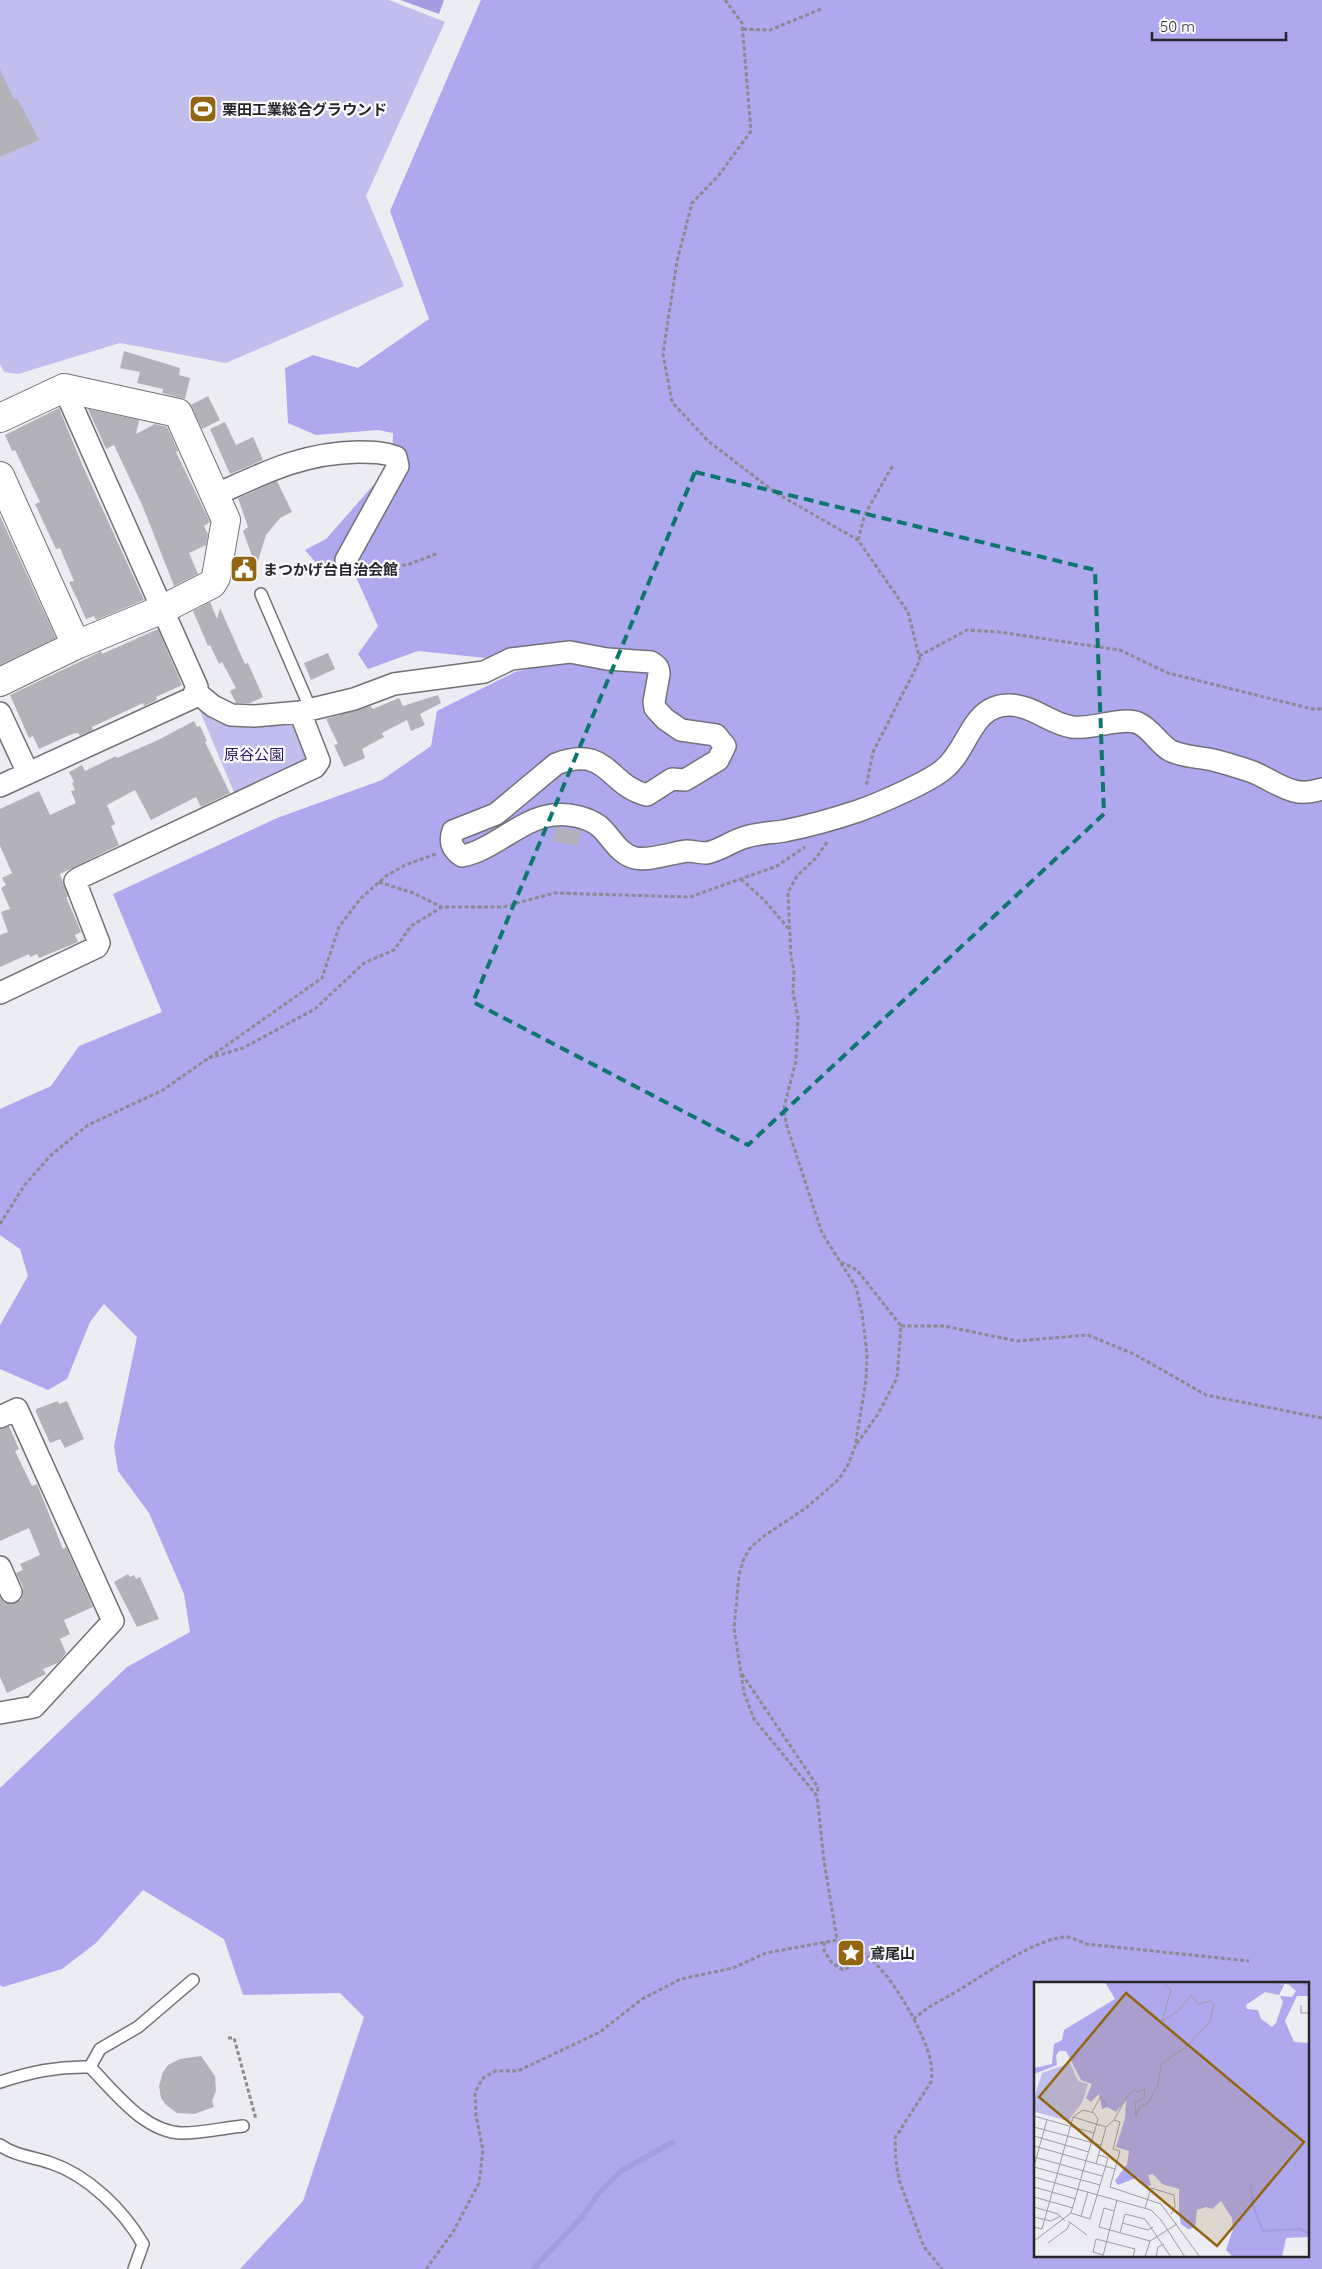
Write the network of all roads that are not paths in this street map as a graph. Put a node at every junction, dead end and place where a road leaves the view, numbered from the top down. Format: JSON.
{"nodes":[{"id":1,"x":64,"y":388,"type":"junction"},
{"id":2,"x":0,"y":418,"type":"edge"},
{"id":3,"x":0,"y":476,"type":"edge"},
{"id":4,"x":215,"y":495,"type":"junction"},
{"id":5,"x":346,"y":560,"type":"road end"},
{"id":6,"x":261,"y":594,"type":"dead end"},
{"id":7,"x":163,"y":609,"type":"junction"},
{"id":8,"x":76,"y":645,"type":"junction"},
{"id":9,"x":0,"y":682,"type":"edge"},
{"id":10,"x":196,"y":692,"type":"junction"},
{"id":11,"x":305,"y":711,"type":"junction"},
{"id":12,"x":0,"y":713,"type":"edge"},
{"id":13,"x":28,"y":773,"type":"junction"},
{"id":14,"x":0,"y":786,"type":"edge"},
{"id":15,"x":1322,"y":789,"type":"edge"},
{"id":16,"x":0,"y":993,"type":"edge"},
{"id":17,"x":0,"y":1416,"type":"edge"},
{"id":18,"x":0,"y":1567,"type":"edge"},
{"id":19,"x":11,"y":1592,"type":"dead end"},
{"id":20,"x":0,"y":1713,"type":"edge"},
{"id":21,"x":193,"y":1980,"type":"dead end"},
{"id":22,"x":90,"y":2068,"type":"junction"},
{"id":23,"x":0,"y":2082,"type":"edge"},
{"id":24,"x":243,"y":2126,"type":"road end"},
{"id":25,"x":0,"y":2145,"type":"edge"},
{"id":26,"x":134,"y":2269,"type":"edge"}],
"edges":[{"from":1,"to":2,"type":"street"},
{"from":1,"to":4,"type":"street"},
{"from":1,"to":7,"type":"street"},
{"from":3,"to":8,"type":"street"},
{"from":4,"to":5,"type":"street"},
{"from":4,"to":7,"type":"street"},
{"from":6,"to":11,"type":"lane"},
{"from":7,"to":8,"type":"street"},
{"from":7,"to":10,"type":"street"},
{"from":8,"to":9,"type":"street"},
{"from":10,"to":11,"type":"street"},
{"from":10,"to":13,"type":"street"},
{"from":11,"to":15,"type":"street"},
{"from":11,"to":16,"type":"street"},
{"from":12,"to":13,"type":"street"},
{"from":13,"to":14,"type":"street"},
{"from":17,"to":20,"type":"street"},
{"from":18,"to":19,"type":"street"},
{"from":21,"to":22,"type":"lane"},
{"from":22,"to":23,"type":"lane"},
{"from":22,"to":24,"type":"lane"},
{"from":25,"to":26,"type":"lane"}]}
